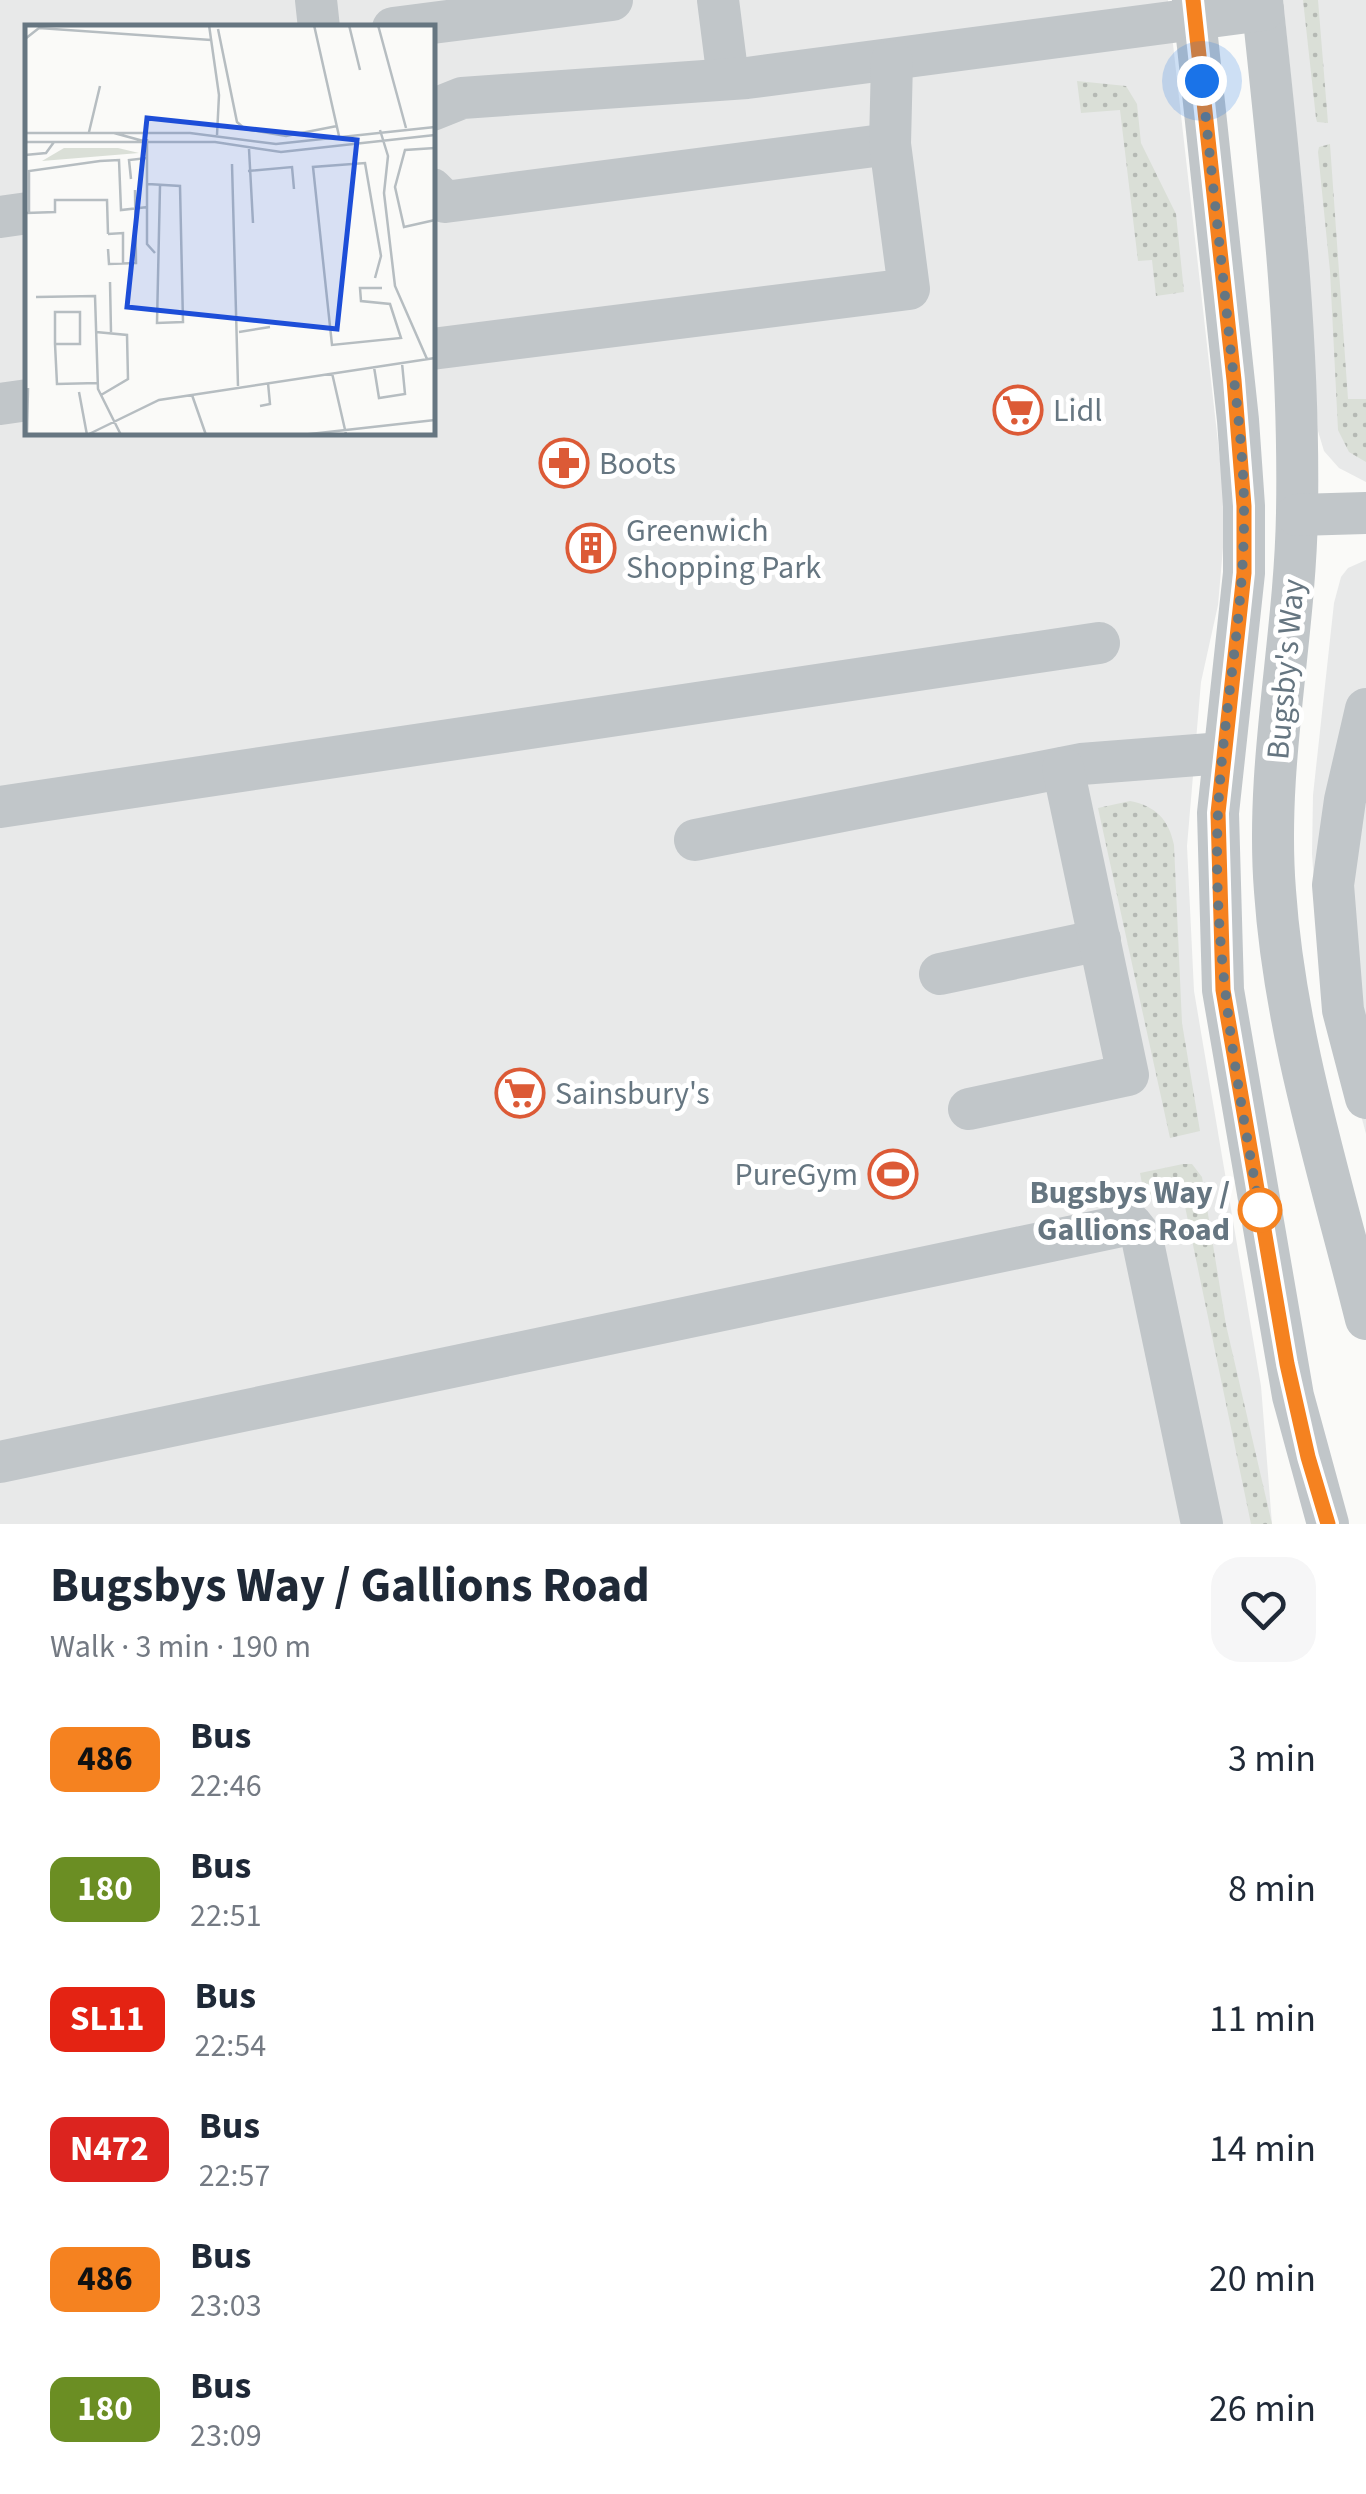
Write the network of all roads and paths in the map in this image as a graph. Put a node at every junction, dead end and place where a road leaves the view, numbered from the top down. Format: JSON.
{"nodes":[{"id":1,"x":316,"y":0,"type":"edge"},
{"id":2,"x":612,"y":0,"type":"edge"},
{"id":3,"x":718,"y":0,"type":"edge"},
{"id":4,"x":1263,"y":5,"type":"edge"},
{"id":5,"x":1199,"y":6,"type":"edge"},
{"id":6,"x":1076,"y":18,"type":"edge"},
{"id":7,"x":319,"y":25,"type":"edge"},
{"id":8,"x":416,"y":25,"type":"edge"},
{"id":9,"x":892,"y":61,"type":"junction"},
{"id":10,"x":728,"y":79,"type":"junction"},
{"id":11,"x":435,"y":109,"type":"edge"},
{"id":12,"x":890,"y":144,"type":"junction"},
{"id":13,"x":435,"y":191,"type":"edge"},
{"id":14,"x":25,"y":213,"type":"edge"},
{"id":15,"x":0,"y":216,"type":"edge"},
{"id":16,"x":435,"y":349,"type":"edge"},
{"id":17,"x":25,"y":400,"type":"edge"},
{"id":18,"x":0,"y":404,"type":"edge"},
{"id":19,"x":1366,"y":513,"type":"edge"},
{"id":20,"x":1297,"y":515,"type":"junction"},
{"id":21,"x":1099,"y":643,"type":"dead end"},
{"id":22,"x":1366,"y":709,"type":"edge"},
{"id":23,"x":1222,"y":753,"type":"junction"},
{"id":24,"x":1062,"y":768,"type":"junction"},
{"id":25,"x":0,"y":806,"type":"edge"},
{"id":26,"x":695,"y":840,"type":"dead end"},
{"id":27,"x":1100,"y":940,"type":"junction"},
{"id":28,"x":940,"y":974,"type":"dead end"},
{"id":29,"x":1366,"y":1098,"type":"edge"},
{"id":30,"x":969,"y":1109,"type":"dead end"},
{"id":31,"x":1366,"y":1320,"type":"edge"},
{"id":32,"x":0,"y":1462,"type":"edge"},
{"id":33,"x":1202,"y":1524,"type":"edge"},
{"id":34,"x":1328,"y":1524,"type":"edge"}],
"edges":[{"from":1,"to":7,"type":"street"},
{"from":2,"to":8,"type":"street"},
{"from":3,"to":10,"type":"street"},
{"from":4,"to":5,"type":"street","name":"Bugsby's Way"},
{"from":4,"to":20,"type":"street","name":"Bugsby's Way"},
{"from":5,"to":6,"type":"street"},
{"from":5,"to":23,"type":"street","name":"Bugsby's Way"},
{"from":6,"to":9,"type":"street"},
{"from":9,"to":10,"type":"street"},
{"from":9,"to":12,"type":"street"},
{"from":10,"to":11,"type":"street"},
{"from":12,"to":13,"type":"street"},
{"from":12,"to":16,"type":"street"},
{"from":14,"to":15,"type":"street"},
{"from":17,"to":18,"type":"street"},
{"from":19,"to":20,"type":"street"},
{"from":20,"to":31,"type":"street","name":"Bugsby's Way"},
{"from":21,"to":25,"type":"street"},
{"from":22,"to":29,"type":"street"},
{"from":23,"to":24,"type":"street"},
{"from":23,"to":34,"type":"street","name":"Bugsby's Way"},
{"from":24,"to":26,"type":"street"},
{"from":24,"to":27,"type":"street"},
{"from":27,"to":28,"type":"street"},
{"from":27,"to":30,"type":"street"},
{"from":32,"to":33,"type":"street"}]}
